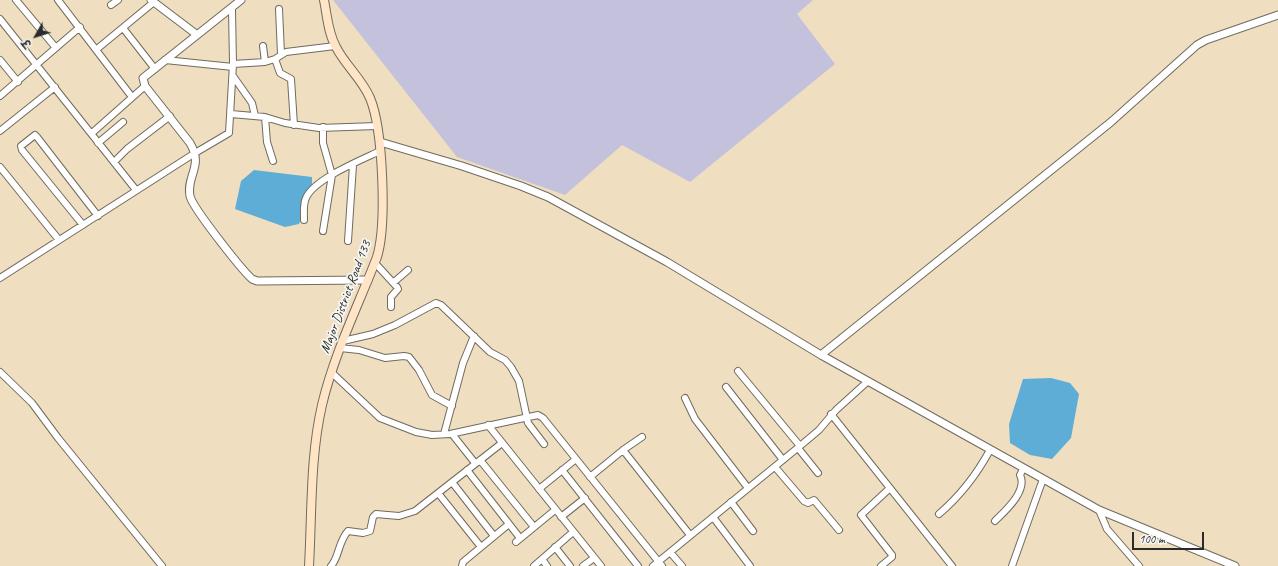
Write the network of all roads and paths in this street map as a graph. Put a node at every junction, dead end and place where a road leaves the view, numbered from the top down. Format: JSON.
{"nodes":[{"id":1,"x":16,"y":0,"type":"edge"},
{"id":2,"x":58,"y":0,"type":"edge"},
{"id":3,"x":118,"y":0,"type":"edge"},
{"id":4,"x":241,"y":0,"type":"edge"},
{"id":5,"x":324,"y":0,"type":"edge"},
{"id":6,"x":152,"y":1,"type":"edge"},
{"id":7,"x":111,"y":5,"type":"dead end"},
{"id":8,"x":279,"y":9,"type":"dead end"},
{"id":9,"x":232,"y":10,"type":"junction"},
{"id":10,"x":1278,"y":15,"type":"edge"},
{"id":11,"x":0,"y":19,"type":"edge"},
{"id":12,"x":80,"y":27,"type":"junction"},
{"id":13,"x":123,"y":28,"type":"junction"},
{"id":14,"x":196,"y":34,"type":"junction"},
{"id":15,"x":264,"y":46,"type":"dead end"},
{"id":16,"x":335,"y":46,"type":"junction"},
{"id":17,"x":56,"y":48,"type":"junction"},
{"id":18,"x":97,"y":49,"type":"junction"},
{"id":19,"x":281,"y":54,"type":"junction"},
{"id":20,"x":275,"y":59,"type":"junction"},
{"id":21,"x":0,"y":60,"type":"edge"},
{"id":22,"x":165,"y":60,"type":"junction"},
{"id":23,"x":264,"y":62,"type":"junction"},
{"id":24,"x":37,"y":65,"type":"junction"},
{"id":25,"x":233,"y":65,"type":"junction"},
{"id":26,"x":154,"y":69,"type":"junction"},
{"id":27,"x":232,"y":76,"type":"junction"},
{"id":28,"x":18,"y":82,"type":"junction"},
{"id":29,"x":145,"y":86,"type":"junction"},
{"id":30,"x":55,"y":87,"type":"junction"},
{"id":31,"x":0,"y":96,"type":"edge"},
{"id":32,"x":132,"y":97,"type":"junction"},
{"id":33,"x":231,"y":114,"type":"junction"},
{"id":34,"x":170,"y":116,"type":"junction"},
{"id":35,"x":255,"y":116,"type":"junction"},
{"id":36,"x":265,"y":117,"type":"junction"},
{"id":37,"x":123,"y":122,"type":"dead end"},
{"id":38,"x":294,"y":125,"type":"junction"},
{"id":39,"x":377,"y":126,"type":"junction"},
{"id":40,"x":323,"y":127,"type":"junction"},
{"id":41,"x":0,"y":131,"type":"edge"},
{"id":42,"x":92,"y":133,"type":"junction"},
{"id":43,"x":98,"y":143,"type":"junction"},
{"id":44,"x":380,"y":147,"type":"junction"},
{"id":45,"x":195,"y":153,"type":"junction"},
{"id":46,"x":273,"y":160,"type":"dead end"},
{"id":47,"x":114,"y":162,"type":"junction"},
{"id":48,"x":353,"y":165,"type":"junction"},
{"id":49,"x":0,"y":167,"type":"edge"},
{"id":50,"x":332,"y":175,"type":"junction"},
{"id":51,"x":136,"y":190,"type":"junction"},
{"id":52,"x":98,"y":216,"type":"junction"},
{"id":53,"x":304,"y":220,"type":"dead end"},
{"id":54,"x":83,"y":225,"type":"junction"},
{"id":55,"x":323,"y":231,"type":"dead end"},
{"id":56,"x":59,"y":240,"type":"junction"},
{"id":57,"x":348,"y":240,"type":"dead end"},
{"id":58,"x":375,"y":263,"type":"junction"},
{"id":59,"x":408,"y":270,"type":"dead end"},
{"id":60,"x":0,"y":278,"type":"edge"},
{"id":61,"x":368,"y":280,"type":"junction"},
{"id":62,"x":394,"y":282,"type":"junction"},
{"id":63,"x":390,"y":307,"type":"dead end"},
{"id":64,"x":474,"y":336,"type":"junction"},
{"id":65,"x":342,"y":345,"type":"junction"},
{"id":66,"x":821,"y":355,"type":"junction"},
{"id":67,"x":738,"y":371,"type":"dead end"},
{"id":68,"x":0,"y":372,"type":"edge"},
{"id":69,"x":331,"y":372,"type":"junction"},
{"id":70,"x":867,"y":382,"type":"junction"},
{"id":71,"x":726,"y":387,"type":"dead end"},
{"id":72,"x":685,"y":398,"type":"dead end"},
{"id":73,"x":452,"y":406,"type":"junction"},
{"id":74,"x":831,"y":414,"type":"junction"},
{"id":75,"x":526,"y":416,"type":"junction"},
{"id":76,"x":488,"y":425,"type":"junction"},
{"id":77,"x":444,"y":434,"type":"junction"},
{"id":78,"x":452,"y":434,"type":"junction"},
{"id":79,"x":642,"y":437,"type":"dead end"},
{"id":80,"x":502,"y":443,"type":"junction"},
{"id":81,"x":544,"y":444,"type":"dead end"},
{"id":82,"x":799,"y":447,"type":"junction"},
{"id":83,"x":623,"y":450,"type":"junction"},
{"id":84,"x":990,"y":450,"type":"junction"},
{"id":85,"x":576,"y":459,"type":"junction"},
{"id":86,"x":783,"y":460,"type":"junction"},
{"id":87,"x":478,"y":462,"type":"junction"},
{"id":88,"x":775,"y":467,"type":"junction"},
{"id":89,"x":1023,"y":469,"type":"junction"},
{"id":90,"x":467,"y":470,"type":"junction"},
{"id":91,"x":562,"y":470,"type":"junction"},
{"id":92,"x":818,"y":473,"type":"dead end"},
{"id":93,"x":590,"y":477,"type":"junction"},
{"id":94,"x":1043,"y":479,"type":"junction"},
{"id":95,"x":452,"y":482,"type":"junction"},
{"id":96,"x":748,"y":488,"type":"junction"},
{"id":97,"x":890,"y":488,"type":"junction"},
{"id":98,"x":539,"y":489,"type":"junction"},
{"id":99,"x":438,"y":493,"type":"junction"},
{"id":100,"x":585,"y":498,"type":"junction"},
{"id":101,"x":731,"y":502,"type":"junction"},
{"id":102,"x":555,"y":510,"type":"junction"},
{"id":103,"x":1099,"y":510,"type":"junction"},
{"id":104,"x":939,"y":514,"type":"dead end"},
{"id":105,"x":561,"y":517,"type":"junction"},
{"id":106,"x":713,"y":517,"type":"junction"},
{"id":107,"x":995,"y":521,"type":"dead end"},
{"id":108,"x":509,"y":524,"type":"junction"},
{"id":109,"x":534,"y":527,"type":"junction"},
{"id":110,"x":839,"y":530,"type":"dead end"},
{"id":111,"x":753,"y":531,"type":"dead end"},
{"id":112,"x":573,"y":532,"type":"junction"},
{"id":113,"x":690,"y":534,"type":"junction"},
{"id":114,"x":494,"y":536,"type":"junction"},
{"id":115,"x":481,"y":547,"type":"junction"},
{"id":116,"x":555,"y":548,"type":"junction"},
{"id":117,"x":670,"y":552,"type":"junction"},
{"id":118,"x":594,"y":558,"type":"junction"},
{"id":119,"x":542,"y":559,"type":"junction"},
{"id":120,"x":658,"y":565,"type":"edge"},
{"id":121,"x":162,"y":566,"type":"edge"},
{"id":122,"x":311,"y":566,"type":"edge"},
{"id":123,"x":331,"y":566,"type":"edge"},
{"id":124,"x":462,"y":566,"type":"edge"},
{"id":125,"x":534,"y":566,"type":"edge"},
{"id":126,"x":548,"y":566,"type":"edge"},
{"id":127,"x":570,"y":566,"type":"edge"},
{"id":128,"x":583,"y":566,"type":"edge"},
{"id":129,"x":600,"y":566,"type":"edge"},
{"id":130,"x":638,"y":566,"type":"edge"},
{"id":131,"x":682,"y":566,"type":"edge"},
{"id":132,"x":750,"y":566,"type":"edge"},
{"id":133,"x":881,"y":566,"type":"edge"},
{"id":134,"x":952,"y":566,"type":"edge"},
{"id":135,"x":1012,"y":566,"type":"edge"},
{"id":136,"x":1139,"y":566,"type":"edge"},
{"id":137,"x":1235,"y":566,"type":"edge"}],
"edges":[{"from":1,"to":17,"type":"street"},
{"from":2,"to":12,"type":"street"},
{"from":3,"to":7,"type":"street"},
{"from":4,"to":9,"type":"street"},
{"from":5,"to":16,"type":"main road","name":"Major District Road 133"},
{"from":6,"to":13,"type":"street"},
{"from":6,"to":14,"type":"street"},
{"from":8,"to":19,"type":"street"},
{"from":9,"to":14,"type":"street"},
{"from":9,"to":25,"type":"street"},
{"from":10,"to":66,"type":"street"},
{"from":11,"to":24,"type":"street"},
{"from":12,"to":17,"type":"street"},
{"from":12,"to":18,"type":"street"},
{"from":13,"to":18,"type":"street"},
{"from":13,"to":26,"type":"street"},
{"from":14,"to":22,"type":"street"},
{"from":15,"to":23,"type":"street"},
{"from":16,"to":19,"type":"street"},
{"from":16,"to":39,"type":"main road","name":"Major District Road 133"},
{"from":17,"to":24,"type":"street"},
{"from":18,"to":32,"type":"street"},
{"from":19,"to":20,"type":"street"},
{"from":20,"to":23,"type":"street"},
{"from":20,"to":38,"type":"street"},
{"from":21,"to":28,"type":"street"},
{"from":22,"to":25,"type":"street"},
{"from":22,"to":26,"type":"street"},
{"from":23,"to":25,"type":"street"},
{"from":24,"to":28,"type":"street"},
{"from":24,"to":30,"type":"street"},
{"from":25,"to":27,"type":"street"},
{"from":26,"to":29,"type":"street"},
{"from":27,"to":33,"type":"street"},
{"from":27,"to":35,"type":"street"},
{"from":28,"to":31,"type":"street"},
{"from":29,"to":32,"type":"street"},
{"from":29,"to":34,"type":"street"},
{"from":30,"to":41,"type":"street"},
{"from":30,"to":42,"type":"street"},
{"from":32,"to":42,"type":"street"},
{"from":33,"to":35,"type":"street"},
{"from":33,"to":45,"type":"street"},
{"from":34,"to":45,"type":"street"},
{"from":34,"to":47,"type":"street"},
{"from":35,"to":36,"type":"street"},
{"from":36,"to":38,"type":"street"},
{"from":36,"to":46,"type":"street"},
{"from":37,"to":43,"type":"street"},
{"from":38,"to":40,"type":"street"},
{"from":39,"to":40,"type":"street"},
{"from":39,"to":44,"type":"main road","name":"Major District Road 133"},
{"from":40,"to":50,"type":"street"},
{"from":42,"to":43,"type":"street"},
{"from":43,"to":47,"type":"street"},
{"from":44,"to":48,"type":"street"},
{"from":44,"to":58,"type":"main road","name":"Major District Road 133"},
{"from":44,"to":66,"type":"street"},
{"from":45,"to":51,"type":"street"},
{"from":45,"to":61,"type":"street"},
{"from":47,"to":51,"type":"street"},
{"from":48,"to":50,"type":"street"},
{"from":48,"to":57,"type":"street"},
{"from":49,"to":56,"type":"street"},
{"from":50,"to":53,"type":"street"},
{"from":50,"to":55,"type":"street"},
{"from":51,"to":52,"type":"street"},
{"from":52,"to":54,"type":"street"},
{"from":52,"to":54,"type":"street"},
{"from":54,"to":56,"type":"street"},
{"from":56,"to":60,"type":"street"},
{"from":58,"to":61,"type":"main road","name":"Major District Road 133"},
{"from":58,"to":62,"type":"street"},
{"from":59,"to":62,"type":"street"},
{"from":61,"to":65,"type":"main road","name":"Major District Road 133"},
{"from":62,"to":63,"type":"street"},
{"from":64,"to":65,"type":"street"},
{"from":64,"to":73,"type":"street"},
{"from":64,"to":75,"type":"street"},
{"from":65,"to":69,"type":"main road","name":"Major District Road 133"},
{"from":65,"to":73,"type":"street"},
{"from":66,"to":70,"type":"street"},
{"from":67,"to":82,"type":"street"},
{"from":68,"to":121,"type":"street"},
{"from":69,"to":77,"type":"street"},
{"from":69,"to":122,"type":"main road","name":"Major District Road 133"},
{"from":70,"to":74,"type":"street"},
{"from":70,"to":84,"type":"street"},
{"from":71,"to":86,"type":"street"},
{"from":72,"to":96,"type":"street"},
{"from":73,"to":77,"type":"street"},
{"from":74,"to":82,"type":"street"},
{"from":74,"to":97,"type":"street"},
{"from":75,"to":76,"type":"street"},
{"from":75,"to":81,"type":"street"},
{"from":75,"to":85,"type":"street"},
{"from":76,"to":78,"type":"street"},
{"from":76,"to":80,"type":"street"},
{"from":77,"to":78,"type":"street"},
{"from":78,"to":87,"type":"street"},
{"from":79,"to":83,"type":"street"},
{"from":80,"to":87,"type":"street"},
{"from":80,"to":98,"type":"street"},
{"from":82,"to":86,"type":"street"},
{"from":82,"to":92,"type":"street"},
{"from":83,"to":93,"type":"street"},
{"from":83,"to":113,"type":"street"},
{"from":84,"to":89,"type":"street"},
{"from":84,"to":104,"type":"street"},
{"from":85,"to":91,"type":"street"},
{"from":85,"to":93,"type":"street"},
{"from":86,"to":88,"type":"street"},
{"from":87,"to":90,"type":"street"},
{"from":87,"to":109,"type":"street"},
{"from":88,"to":96,"type":"street"},
{"from":88,"to":110,"type":"street"},
{"from":89,"to":94,"type":"street"},
{"from":89,"to":107,"type":"street"},
{"from":90,"to":95,"type":"street"},
{"from":90,"to":108,"type":"street"},
{"from":91,"to":98,"type":"street"},
{"from":91,"to":100,"type":"street"},
{"from":93,"to":120,"type":"street"},
{"from":94,"to":103,"type":"street"},
{"from":94,"to":135,"type":"street"},
{"from":95,"to":99,"type":"street"},
{"from":95,"to":114,"type":"street"},
{"from":96,"to":101,"type":"street"},
{"from":97,"to":133,"type":"street"},
{"from":97,"to":134,"type":"street"},
{"from":98,"to":102,"type":"street"},
{"from":99,"to":115,"type":"street"},
{"from":99,"to":123,"type":"street"},
{"from":100,"to":105,"type":"street"},
{"from":100,"to":130,"type":"street"},
{"from":101,"to":106,"type":"street"},
{"from":101,"to":111,"type":"street"},
{"from":102,"to":105,"type":"street"},
{"from":102,"to":109,"type":"street"},
{"from":103,"to":136,"type":"street"},
{"from":103,"to":137,"type":"street"},
{"from":105,"to":112,"type":"street"},
{"from":106,"to":113,"type":"street"},
{"from":106,"to":132,"type":"street"},
{"from":108,"to":109,"type":"street"},
{"from":108,"to":114,"type":"street"},
{"from":112,"to":116,"type":"street"},
{"from":112,"to":118,"type":"street"},
{"from":113,"to":117,"type":"street"},
{"from":114,"to":115,"type":"street"},
{"from":115,"to":124,"type":"street"},
{"from":116,"to":119,"type":"street"},
{"from":116,"to":127,"type":"street"},
{"from":117,"to":120,"type":"street"},
{"from":117,"to":131,"type":"street"},
{"from":118,"to":128,"type":"street"},
{"from":118,"to":129,"type":"street"},
{"from":119,"to":125,"type":"street"},
{"from":119,"to":126,"type":"street"}]}
